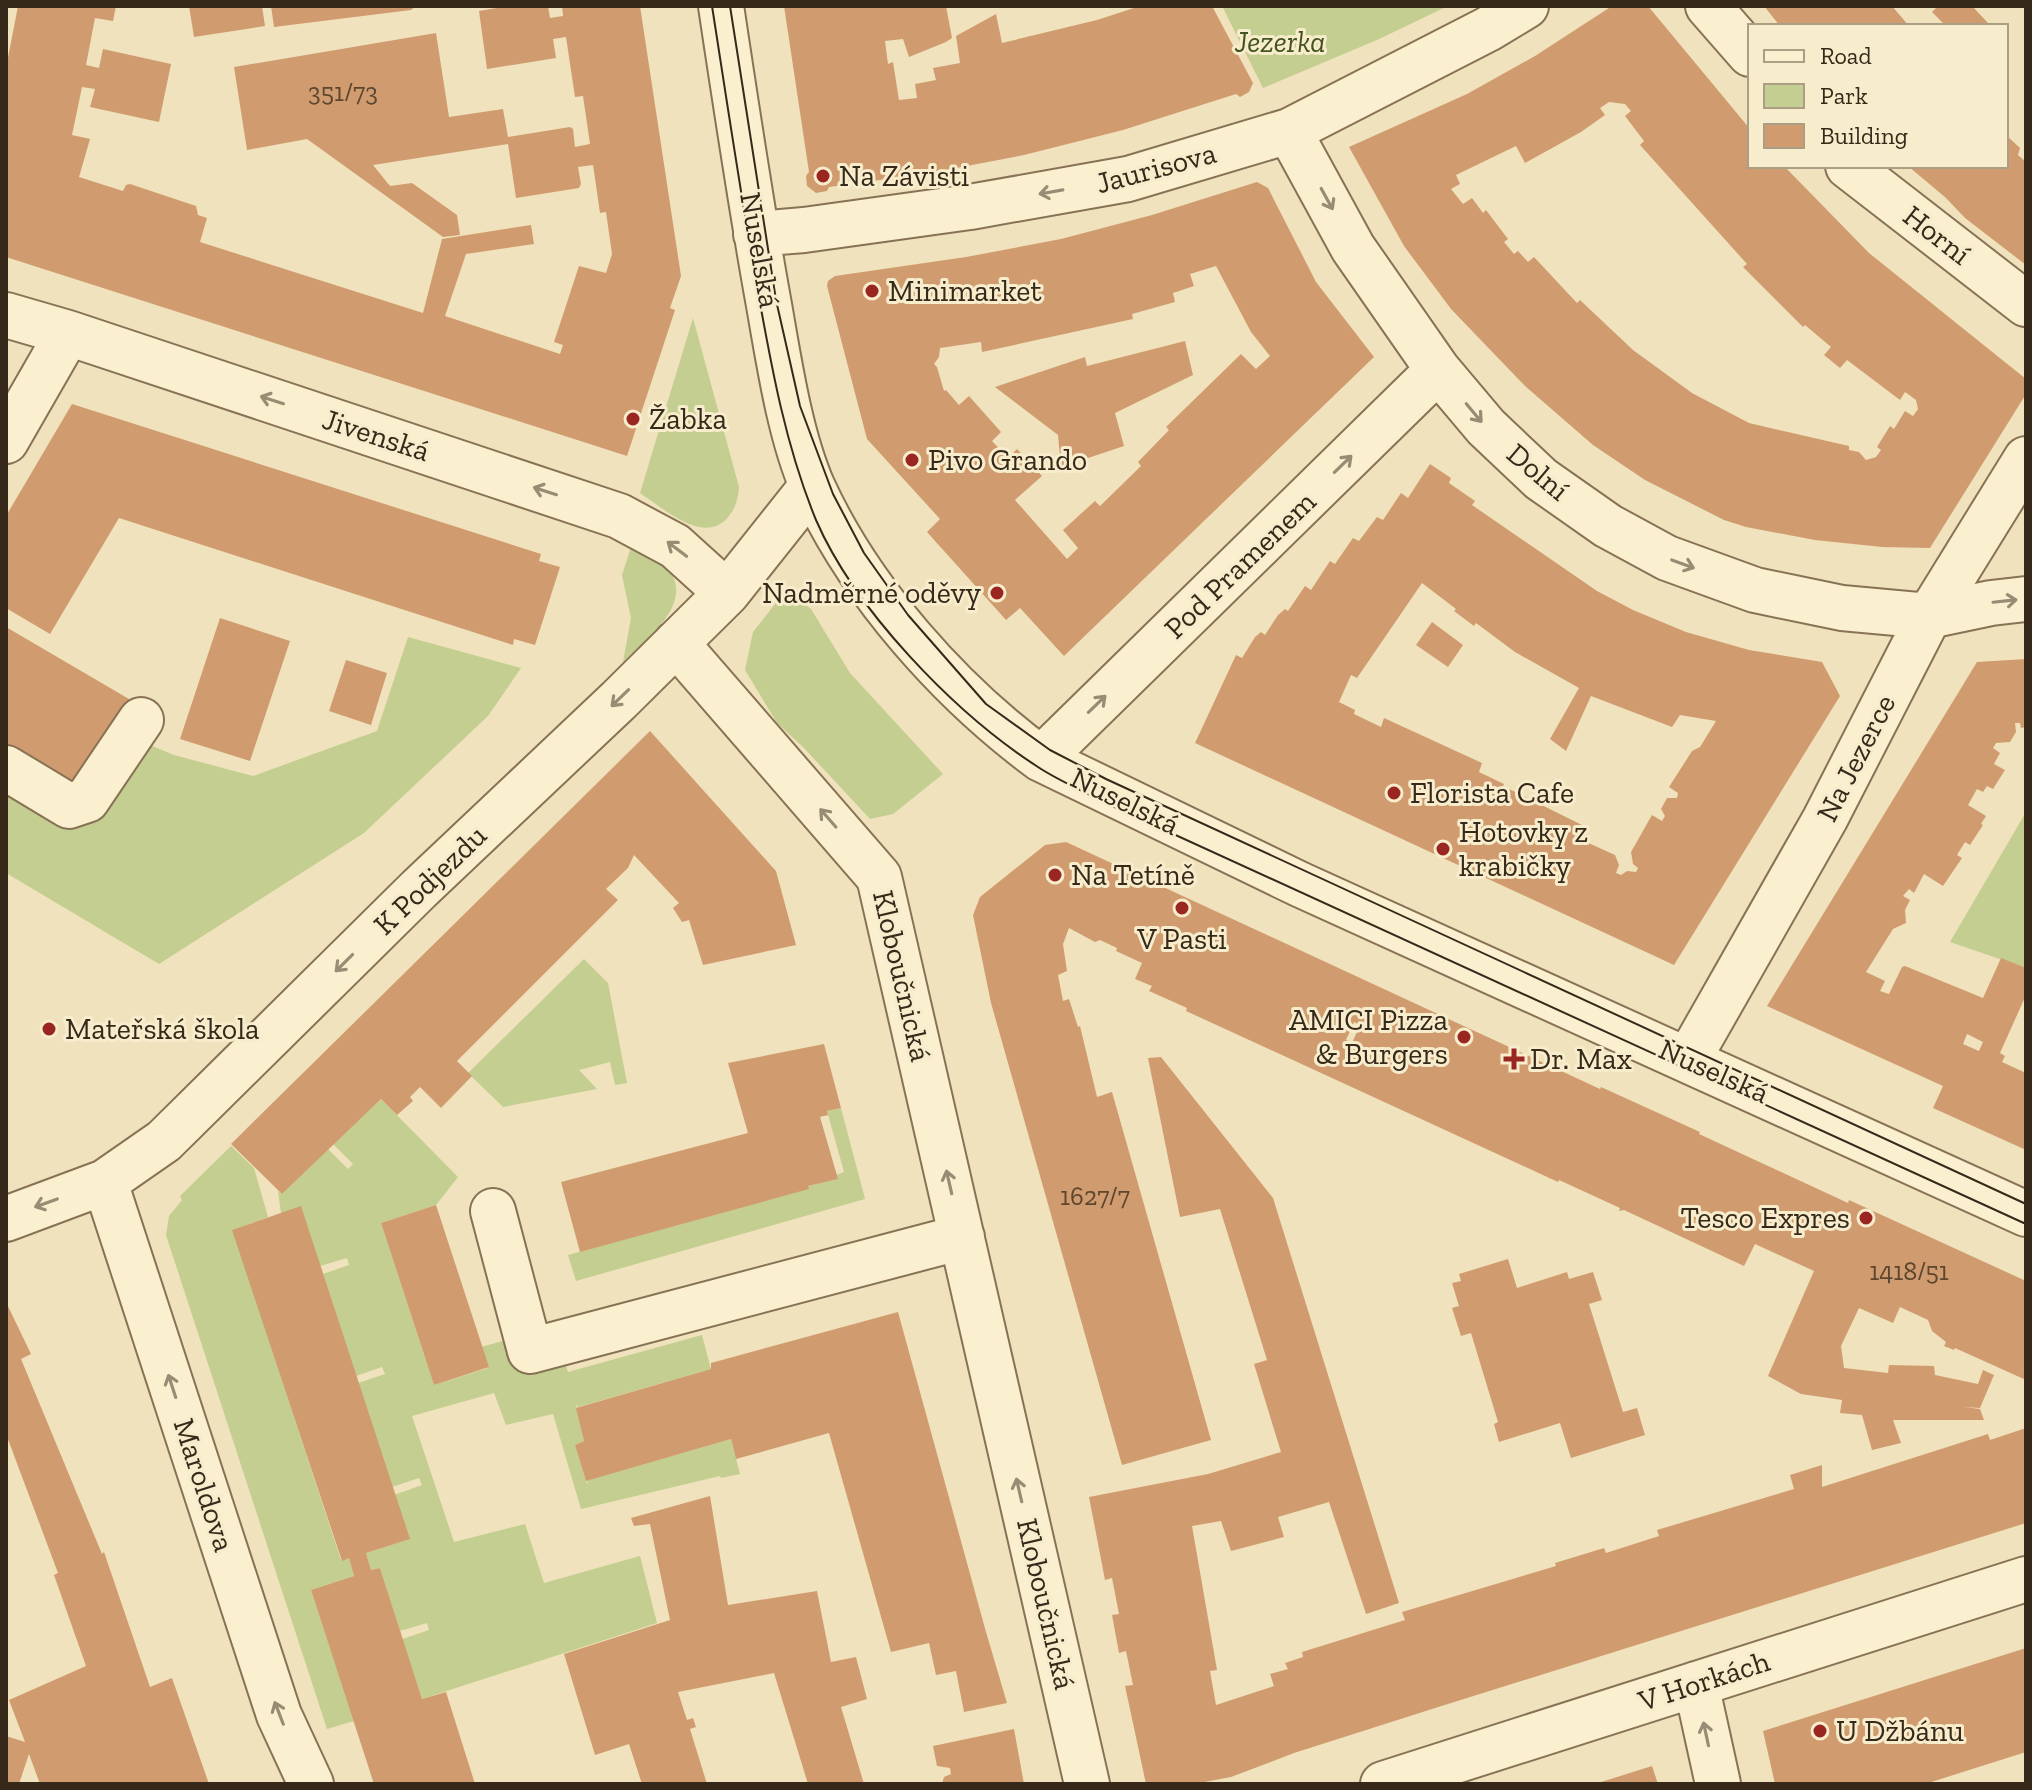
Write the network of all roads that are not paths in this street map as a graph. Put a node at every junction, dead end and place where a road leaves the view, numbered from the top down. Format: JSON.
{"nodes":[{"id":1,"x":721,"y":6,"type":"edge"},
{"id":2,"x":1526,"y":6,"type":"edge"},
{"id":3,"x":1708,"y":6,"type":"edge"},
{"id":4,"x":1748,"y":52,"type":"edge"},
{"id":5,"x":1289,"y":131,"type":"junction"},
{"id":6,"x":1851,"y":168,"type":"edge"},
{"id":7,"x":756,"y":234,"type":"junction"},
{"id":8,"x":2026,"y":304,"type":"edge"},
{"id":9,"x":6,"y":315,"type":"edge"},
{"id":10,"x":68,"y":333,"type":"junction"},
{"id":11,"x":1438,"y":370,"type":"junction"},
{"id":12,"x":6,"y":441,"type":"edge"},
{"id":13,"x":2026,"y":459,"type":"edge"},
{"id":14,"x":812,"y":486,"type":"junction"},
{"id":15,"x":727,"y":593,"type":"junction"},
{"id":16,"x":2026,"y":599,"type":"edge"},
{"id":17,"x":1929,"y":616,"type":"junction"},
{"id":18,"x":676,"y":643,"type":"junction"},
{"id":19,"x":141,"y":720,"type":"dead end"},
{"id":20,"x":1041,"y":759,"type":"junction"},
{"id":21,"x":6,"y":768,"type":"edge"},
{"id":22,"x":1688,"y":1060,"type":"junction"},
{"id":23,"x":105,"y":1182,"type":"junction"},
{"id":24,"x":493,"y":1211,"type":"dead end"},
{"id":25,"x":2026,"y":1214,"type":"edge"},
{"id":26,"x":6,"y":1219,"type":"edge"},
{"id":27,"x":962,"y":1237,"type":"junction"},
{"id":28,"x":2026,"y":1579,"type":"edge"},
{"id":29,"x":1696,"y":1684,"type":"junction"},
{"id":30,"x":311,"y":1784,"type":"edge"},
{"id":31,"x":1087,"y":1784,"type":"edge"},
{"id":32,"x":1383,"y":1784,"type":"edge"},
{"id":33,"x":1718,"y":1784,"type":"edge"}],
"edges":[{"from":1,"to":7,"type":"street","name":"Nuselská"},
{"from":2,"to":5,"type":"street","name":"Jaurisova"},
{"from":3,"to":4,"type":"street"},
{"from":5,"to":7,"type":"street","name":"Jaurisova","one_way":true},
{"from":5,"to":11,"type":"street","name":"Dolní","one_way":true},
{"from":6,"to":8,"type":"street","name":"Horní"},
{"from":7,"to":14,"type":"street","name":"Nuselská"},
{"from":9,"to":10,"type":"street","name":"Jivenská"},
{"from":10,"to":12,"type":"street"},
{"from":15,"to":10,"type":"street","name":"Jivenská","one_way":true},
{"from":11,"to":17,"type":"street","name":"Dolní","one_way":true},
{"from":20,"to":11,"type":"street","name":"Pod Pramenem","one_way":true},
{"from":13,"to":17,"type":"street","name":"Na Jezerce"},
{"from":14,"to":15,"type":"street","name":"K Podjezdu"},
{"from":14,"to":20,"type":"street","name":"Nuselská"},
{"from":15,"to":18,"type":"street","name":"K Podjezdu"},
{"from":17,"to":16,"type":"street","name":"Dolní","one_way":true},
{"from":17,"to":22,"type":"street","name":"Na Jezerce"},
{"from":18,"to":23,"type":"street","name":"K Podjezdu","one_way":true},
{"from":27,"to":18,"type":"street","name":"Kloboučnická","one_way":true},
{"from":19,"to":21,"type":"street"},
{"from":20,"to":22,"type":"street","name":"Nuselská"},
{"from":22,"to":25,"type":"street","name":"Nuselská"},
{"from":23,"to":26,"type":"street","name":"K Podjezdu","one_way":true},
{"from":30,"to":23,"type":"street","name":"Maroldova","one_way":true},
{"from":24,"to":27,"type":"street"},
{"from":31,"to":27,"type":"street","name":"Kloboučnická","one_way":true},
{"from":28,"to":29,"type":"street","name":"V Horkách"},
{"from":29,"to":32,"type":"street","name":"V Horkách"},
{"from":33,"to":29,"type":"street","one_way":true}]}
